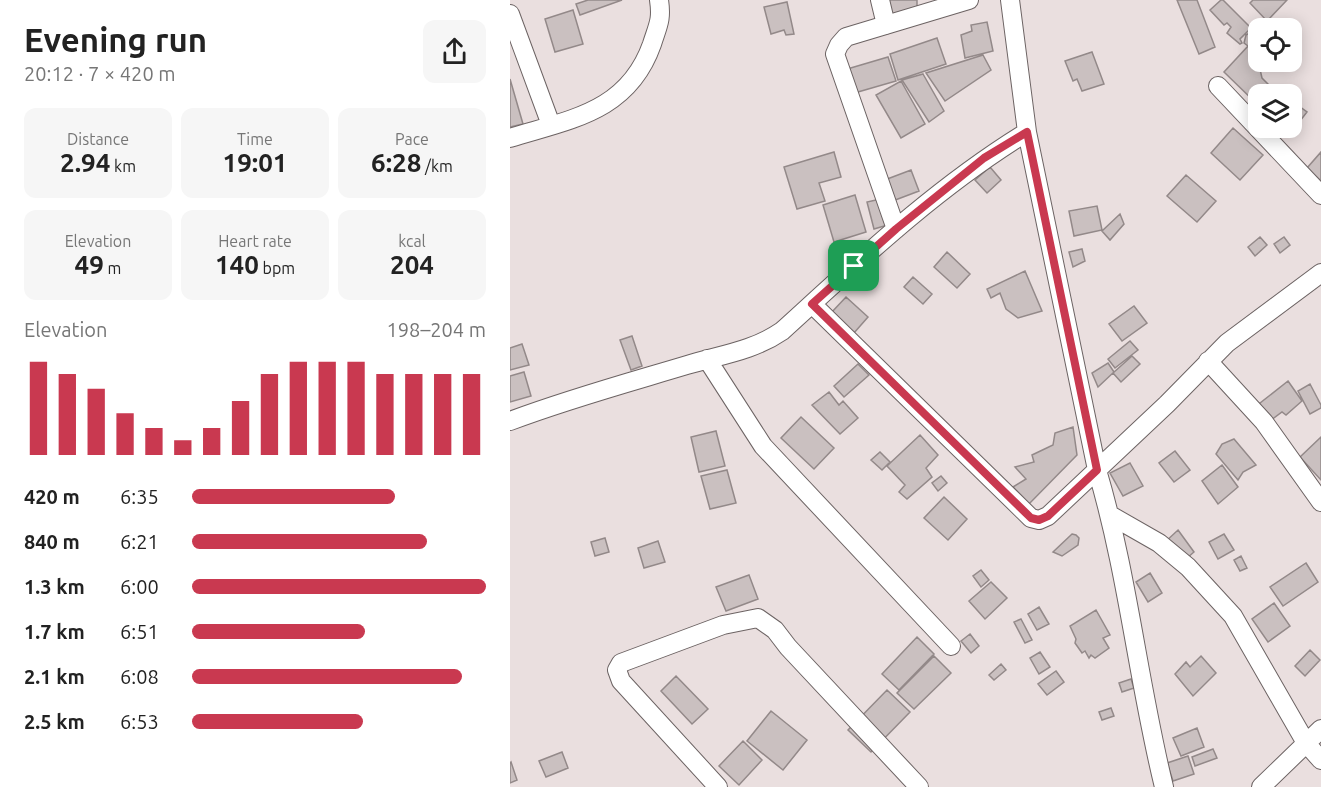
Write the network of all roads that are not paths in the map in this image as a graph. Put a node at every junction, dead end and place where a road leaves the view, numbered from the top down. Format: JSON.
{"nodes":[{"id":1,"x":658,"y":0,"type":"edge"},
{"id":2,"x":880,"y":0,"type":"edge"},
{"id":3,"x":969,"y":0,"type":"edge"},
{"id":4,"x":1010,"y":0,"type":"edge"},
{"id":5,"x":510,"y":14,"type":"edge"},
{"id":6,"x":886,"y":25,"type":"junction"},
{"id":7,"x":1218,"y":86,"type":"dead end"},
{"id":8,"x":551,"y":125,"type":"junction"},
{"id":9,"x":1027,"y":132,"type":"junction"},
{"id":10,"x":510,"y":138,"type":"edge"},
{"id":11,"x":1321,"y":195,"type":"edge"},
{"id":12,"x":896,"y":229,"type":"junction"},
{"id":13,"x":1320,"y":278,"type":"edge"},
{"id":14,"x":812,"y":304,"type":"junction"},
{"id":15,"x":707,"y":359,"type":"junction"},
{"id":16,"x":1208,"y":361,"type":"junction"},
{"id":17,"x":510,"y":421,"type":"edge"},
{"id":18,"x":1097,"y":470,"type":"junction"},
{"id":19,"x":1321,"y":502,"type":"edge"},
{"id":20,"x":1110,"y":515,"type":"junction"},
{"id":21,"x":951,"y":646,"type":"dead end"},
{"id":22,"x":1321,"y":729,"type":"edge"},
{"id":23,"x":1306,"y":743,"type":"junction"},
{"id":24,"x":1321,"y":760,"type":"edge"},
{"id":25,"x":718,"y":787,"type":"edge"},
{"id":26,"x":919,"y":787,"type":"edge"},
{"id":27,"x":1164,"y":787,"type":"edge"},
{"id":28,"x":1261,"y":787,"type":"edge"}],
"edges":[{"from":1,"to":8,"type":"street"},
{"from":2,"to":6,"type":"street"},
{"from":3,"to":6,"type":"street"},
{"from":4,"to":9,"type":"street"},
{"from":5,"to":8,"type":"street"},
{"from":6,"to":12,"type":"street"},
{"from":7,"to":11,"type":"street"},
{"from":8,"to":10,"type":"street"},
{"from":9,"to":12,"type":"street"},
{"from":9,"to":18,"type":"street"},
{"from":12,"to":14,"type":"street"},
{"from":13,"to":16,"type":"street"},
{"from":14,"to":15,"type":"street"},
{"from":14,"to":18,"type":"street"},
{"from":15,"to":17,"type":"street"},
{"from":15,"to":21,"type":"street"},
{"from":16,"to":18,"type":"street"},
{"from":16,"to":19,"type":"street"},
{"from":18,"to":20,"type":"street"},
{"from":20,"to":23,"type":"street"},
{"from":20,"to":27,"type":"street"},
{"from":22,"to":23,"type":"street"},
{"from":23,"to":24,"type":"street"},
{"from":23,"to":28,"type":"street"},
{"from":25,"to":26,"type":"street"}]}
